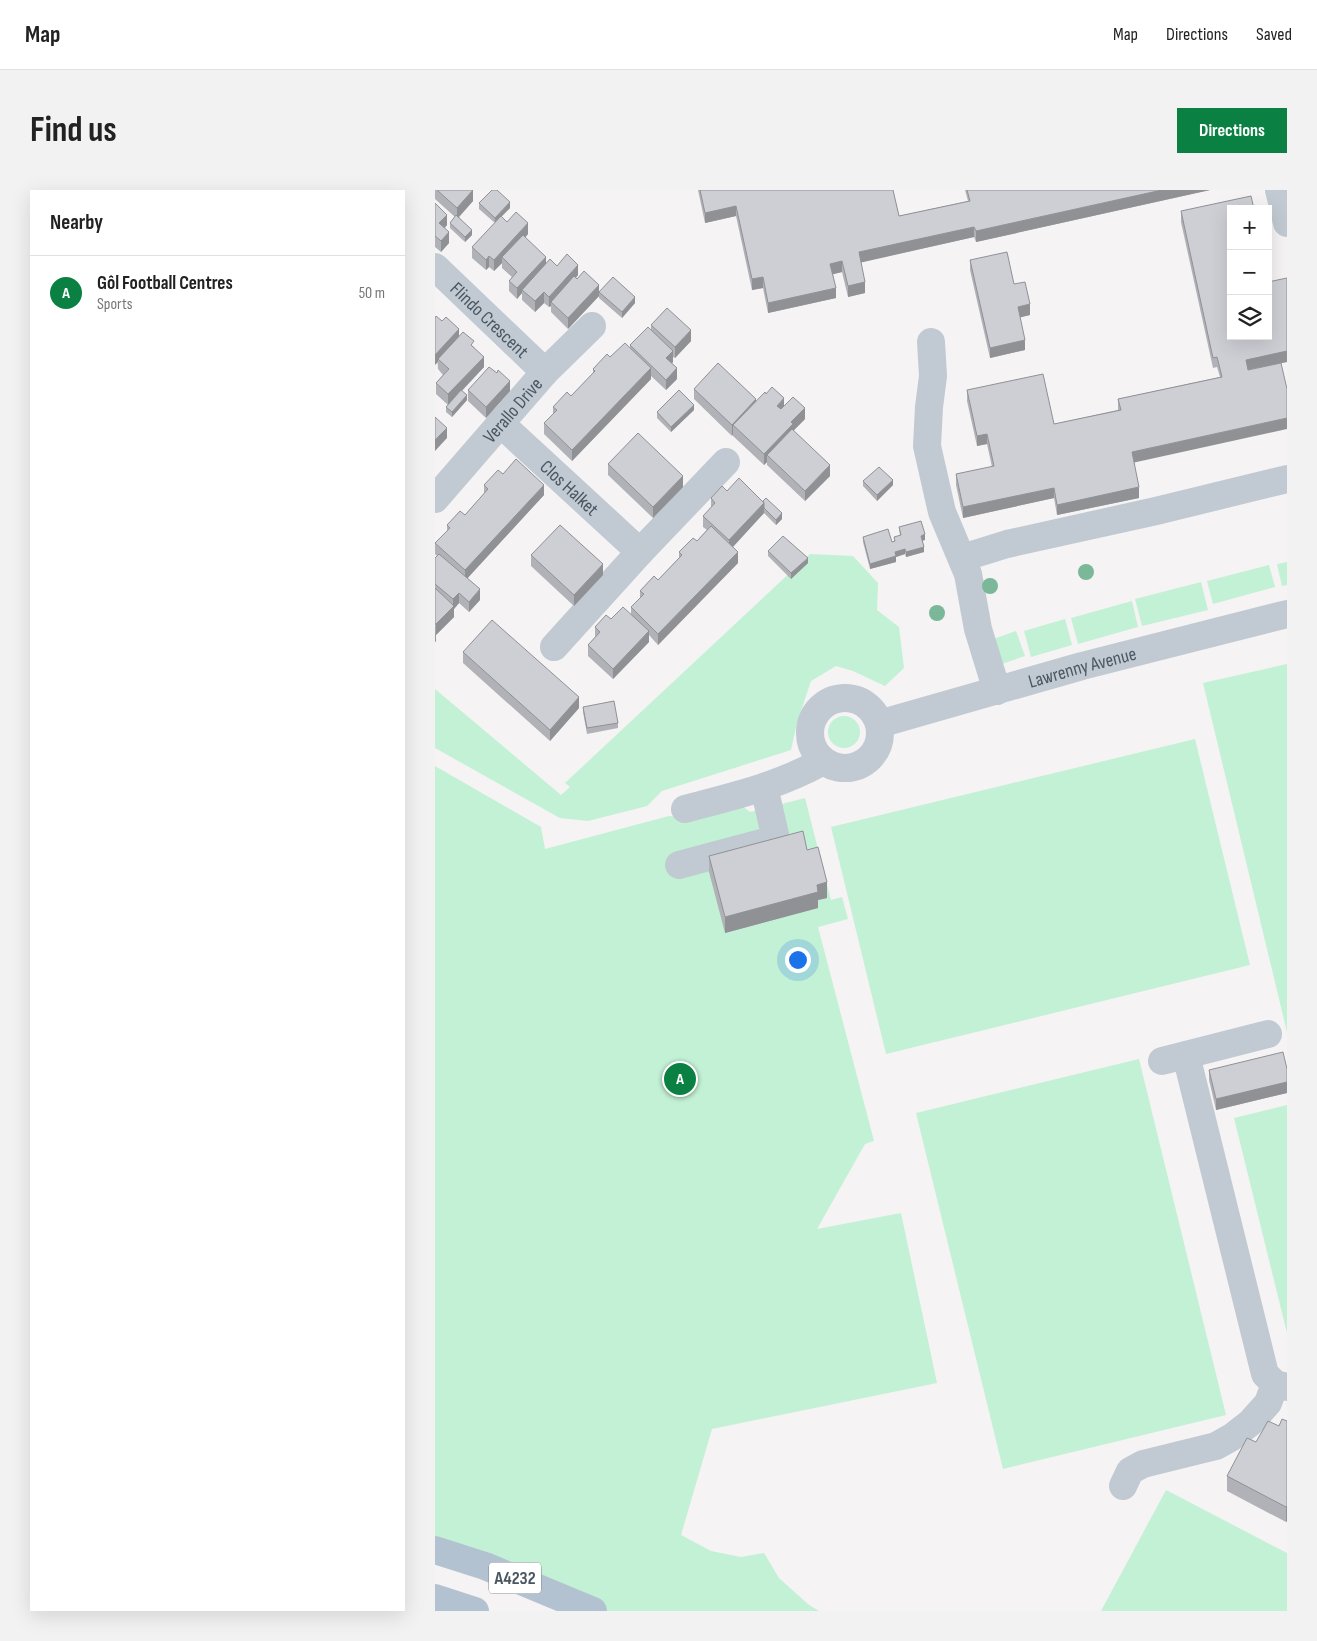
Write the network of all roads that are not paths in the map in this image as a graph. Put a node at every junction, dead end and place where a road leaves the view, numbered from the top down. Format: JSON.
{"nodes":[{"id":1,"x":1279,"y":190,"type":"edge"},
{"id":2,"x":1287,"y":223,"type":"edge"},
{"id":3,"x":435,"y":267,"type":"edge"},
{"id":4,"x":592,"y":326,"type":"dead end"},
{"id":5,"x":931,"y":342,"type":"dead end"},
{"id":6,"x":545,"y":372,"type":"junction"},
{"id":7,"x":500,"y":423,"type":"junction"},
{"id":8,"x":726,"y":462,"type":"dead end"},
{"id":9,"x":1287,"y":479,"type":"edge"},
{"id":10,"x":435,"y":498,"type":"edge"},
{"id":11,"x":639,"y":552,"type":"junction"},
{"id":12,"x":962,"y":558,"type":"junction"},
{"id":13,"x":1287,"y":614,"type":"edge"},
{"id":14,"x":554,"y":647,"type":"dead end"},
{"id":15,"x":997,"y":690,"type":"junction"},
{"id":16,"x":879,"y":724,"type":"junction"},
{"id":17,"x":823,"y":760,"type":"junction"},
{"id":18,"x":764,"y":788,"type":"junction"},
{"id":19,"x":685,"y":809,"type":"dead end"},
{"id":20,"x":679,"y":864,"type":"dead end"},
{"id":21,"x":1268,"y":1034,"type":"dead end"},
{"id":22,"x":1281,"y":1386,"type":"edge"},
{"id":23,"x":1123,"y":1486,"type":"dead end"},
{"id":24,"x":435,"y":1550,"type":"edge"},
{"id":25,"x":435,"y":1598,"type":"edge"},
{"id":26,"x":475,"y":1611,"type":"edge"},
{"id":27,"x":593,"y":1611,"type":"edge"}],
"edges":[{"from":1,"to":2,"type":"street"},
{"from":3,"to":6,"type":"street","name":"Flindo Crescent"},
{"from":4,"to":6,"type":"street","name":"Verallo Drive"},
{"from":5,"to":12,"type":"street"},
{"from":6,"to":7,"type":"street","name":"Verallo Drive"},
{"from":7,"to":10,"type":"street","name":"Verallo Drive"},
{"from":7,"to":11,"type":"street","name":"Clos Halket"},
{"from":8,"to":11,"type":"street"},
{"from":9,"to":12,"type":"street"},
{"from":11,"to":14,"type":"street"},
{"from":12,"to":15,"type":"street"},
{"from":13,"to":15,"type":"street","name":"Lawrenny Avenue"},
{"from":15,"to":16,"type":"street","name":"Lawrenny Avenue"},
{"from":16,"to":17,"type":"street"},
{"from":16,"to":17,"type":"street"},
{"from":17,"to":18,"type":"street"},
{"from":18,"to":19,"type":"street"},
{"from":18,"to":20,"type":"street"},
{"from":21,"to":22,"type":"street"},
{"from":22,"to":23,"type":"street"},
{"from":24,"to":27,"type":"main road","number":"A4232"},
{"from":25,"to":26,"type":"main road","number":"A4232"}]}
